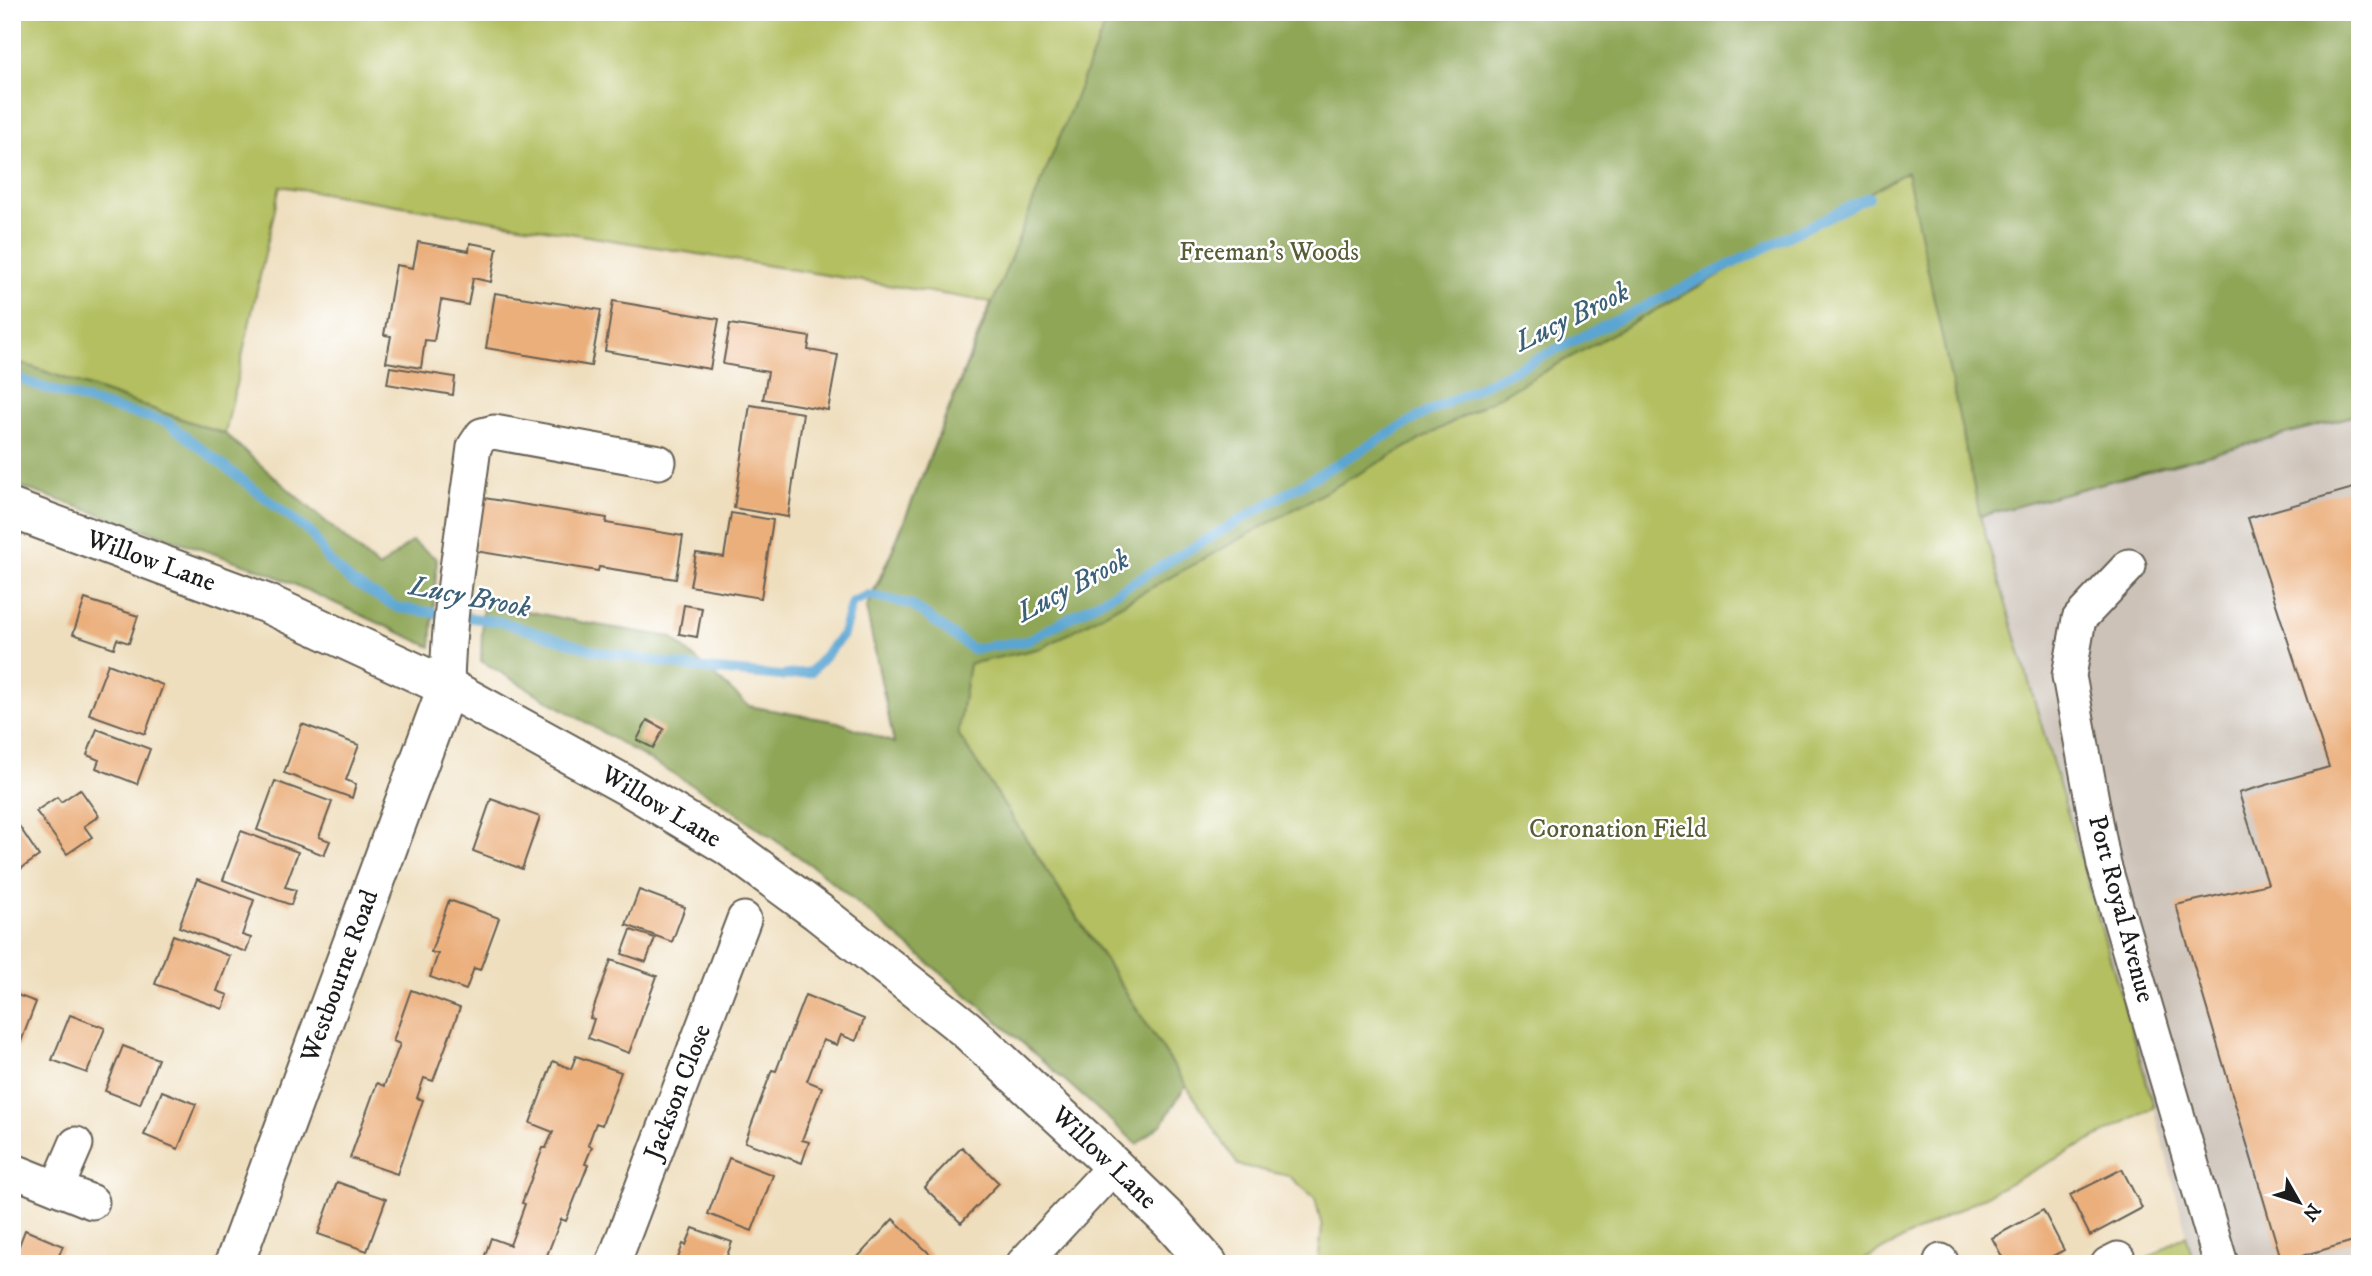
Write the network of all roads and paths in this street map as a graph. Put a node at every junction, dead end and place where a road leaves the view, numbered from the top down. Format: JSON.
{"nodes":[{"id":1,"x":659,"y":462,"type":"dead end"},
{"id":2,"x":12,"y":509,"type":"edge"},
{"id":3,"x":2129,"y":566,"type":"dead end"},
{"id":4,"x":448,"y":670,"type":"junction"},
{"id":5,"x":744,"y":919,"type":"dead end"},
{"id":6,"x":76,"y":1144,"type":"dead end"},
{"id":7,"x":1114,"y":1166,"type":"junction"},
{"id":8,"x":12,"y":1170,"type":"edge"},
{"id":9,"x":57,"y":1188,"type":"junction"},
{"id":10,"x":92,"y":1202,"type":"dead end"},
{"id":11,"x":233,"y":1264,"type":"edge"},
{"id":12,"x":612,"y":1264,"type":"edge"},
{"id":13,"x":1023,"y":1264,"type":"edge"},
{"id":14,"x":1208,"y":1264,"type":"edge"},
{"id":15,"x":2221,"y":1264,"type":"edge"}],
"edges":[{"from":1,"to":4,"type":"street"},
{"from":2,"to":4,"type":"street","name":"Willow Lane"},
{"from":3,"to":15,"type":"street","name":"Port Royal Avenue"},
{"from":4,"to":7,"type":"street","name":"Willow Lane"},
{"from":4,"to":11,"type":"street","name":"Westbourne Road"},
{"from":5,"to":12,"type":"street","name":"Jackson Close"},
{"from":6,"to":9,"type":"street"},
{"from":7,"to":13,"type":"street"},
{"from":7,"to":14,"type":"street","name":"Willow Lane"},
{"from":8,"to":9,"type":"street"},
{"from":9,"to":10,"type":"street"}]}
